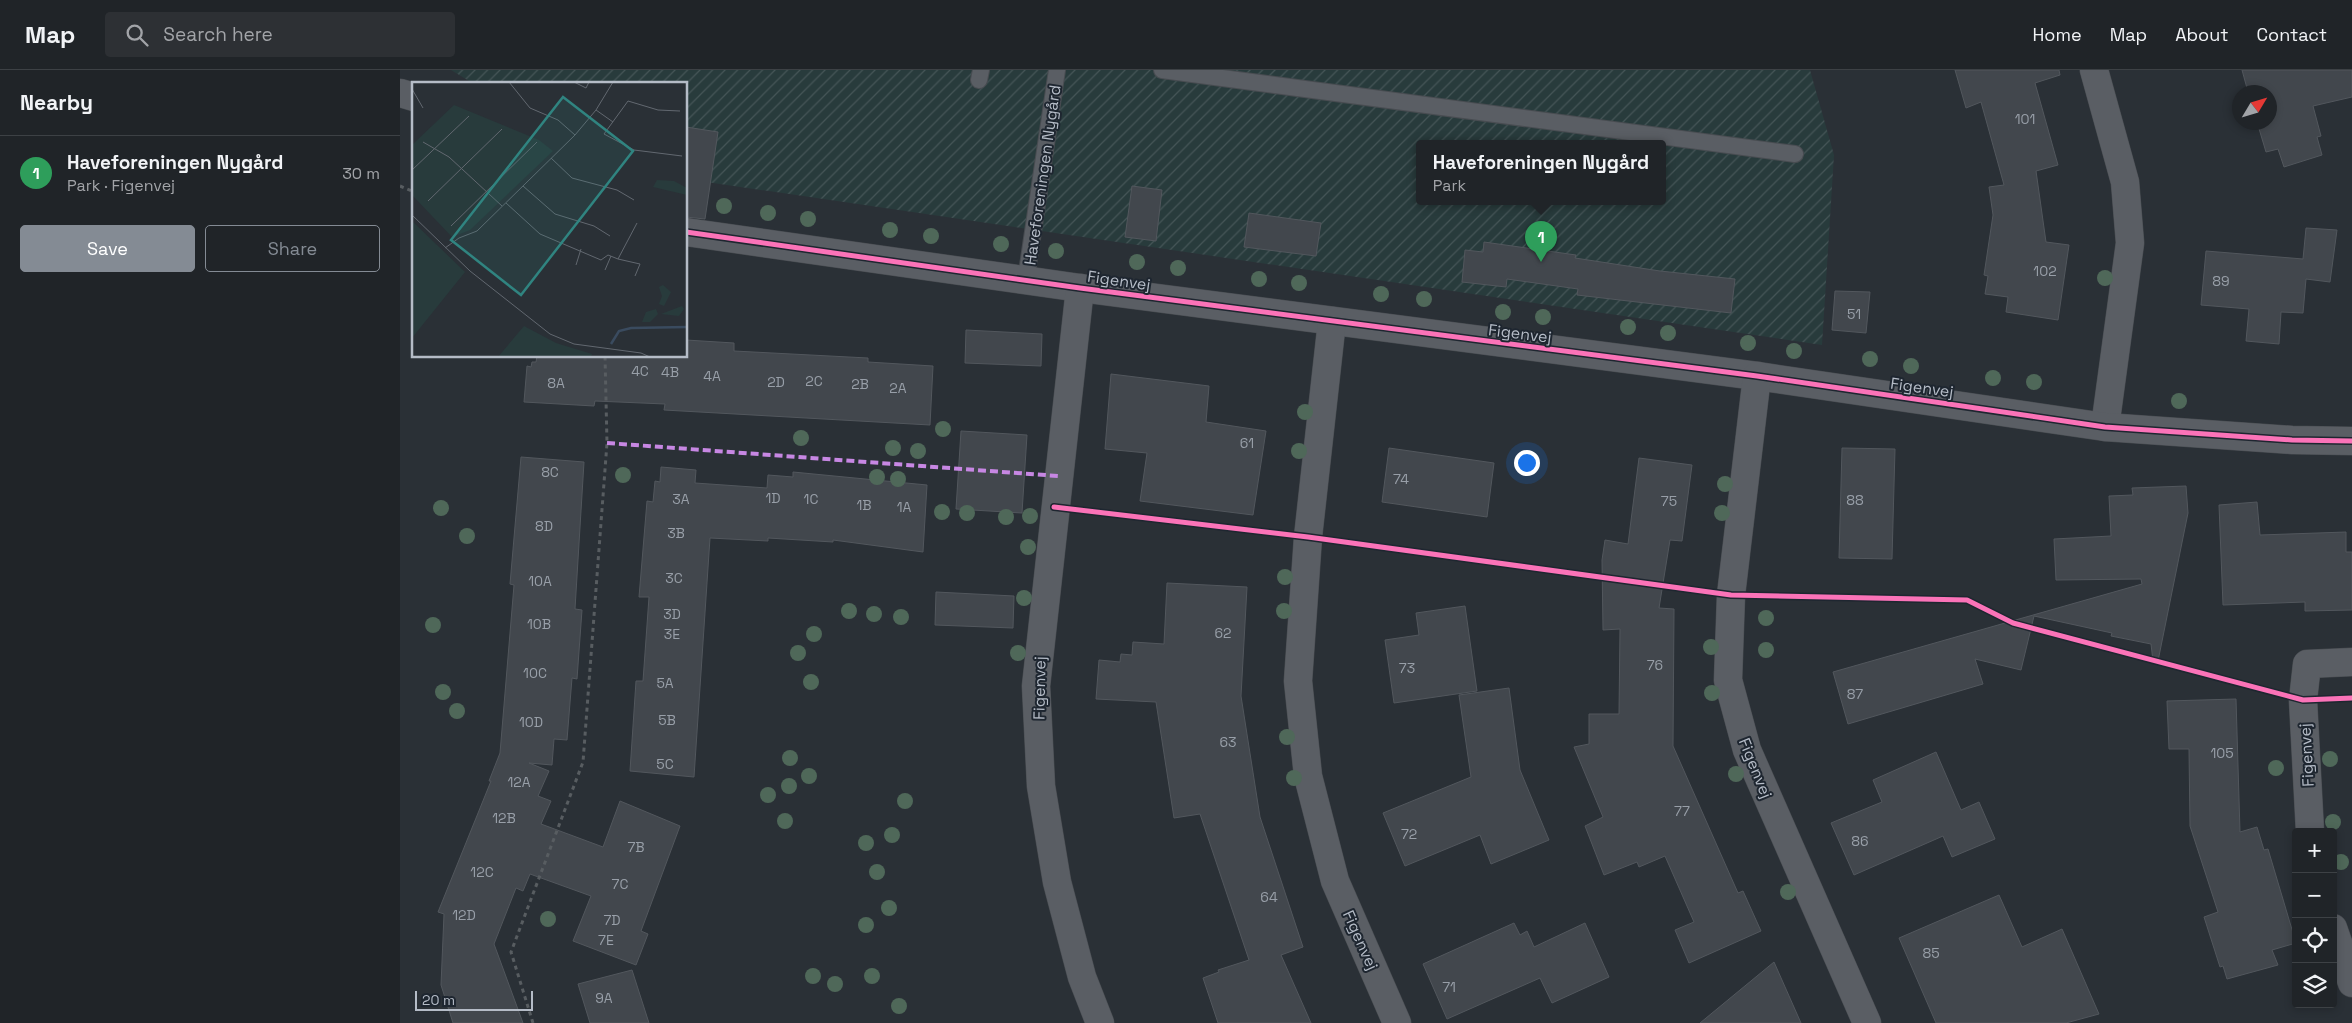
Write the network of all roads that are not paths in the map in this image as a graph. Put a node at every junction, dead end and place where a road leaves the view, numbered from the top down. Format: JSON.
{"nodes":[{"id":1,"x":1057,"y":70,"type":"edge"},
{"id":2,"x":1162,"y":70,"type":"edge"},
{"id":3,"x":2094,"y":70,"type":"edge"},
{"id":4,"x":400,"y":93,"type":"edge"},
{"id":5,"x":412,"y":97,"type":"edge"},
{"id":6,"x":1795,"y":154,"type":"dead end"},
{"id":7,"x":688,"y":232,"type":"edge"},
{"id":8,"x":1026,"y":279,"type":"junction"},
{"id":9,"x":1080,"y":288,"type":"junction"},
{"id":10,"x":1332,"y":321,"type":"junction"},
{"id":11,"x":1758,"y":376,"type":"junction"},
{"id":12,"x":2106,"y":427,"type":"junction"},
{"id":13,"x":2352,"y":441,"type":"edge"},
{"id":14,"x":2352,"y":662,"type":"edge"},
{"id":15,"x":2310,"y":828,"type":"edge"},
{"id":16,"x":2337,"y":940,"type":"edge"},
{"id":17,"x":2352,"y":983,"type":"edge"},
{"id":18,"x":1100,"y":1023,"type":"edge"},
{"id":19,"x":1398,"y":1023,"type":"edge"},
{"id":20,"x":1867,"y":1023,"type":"edge"}],
"edges":[{"from":1,"to":8,"type":"lane","name":"Haveforeningen Nygård"},
{"from":2,"to":6,"type":"lane"},
{"from":3,"to":12,"type":"street"},
{"from":4,"to":5,"type":"street"},
{"from":7,"to":8,"type":"street","name":"Figenvej"},
{"from":8,"to":9,"type":"street","name":"Figenvej"},
{"from":9,"to":10,"type":"street","name":"Figenvej"},
{"from":9,"to":18,"type":"street","name":"Figenvej"},
{"from":10,"to":11,"type":"street","name":"Figenvej"},
{"from":10,"to":19,"type":"street","name":"Figenvej"},
{"from":11,"to":12,"type":"street","name":"Figenvej"},
{"from":11,"to":20,"type":"street","name":"Figenvej"},
{"from":12,"to":13,"type":"street","name":"Figenvej"},
{"from":14,"to":15,"type":"street","name":"Figenvej"},
{"from":16,"to":17,"type":"street"}]}
